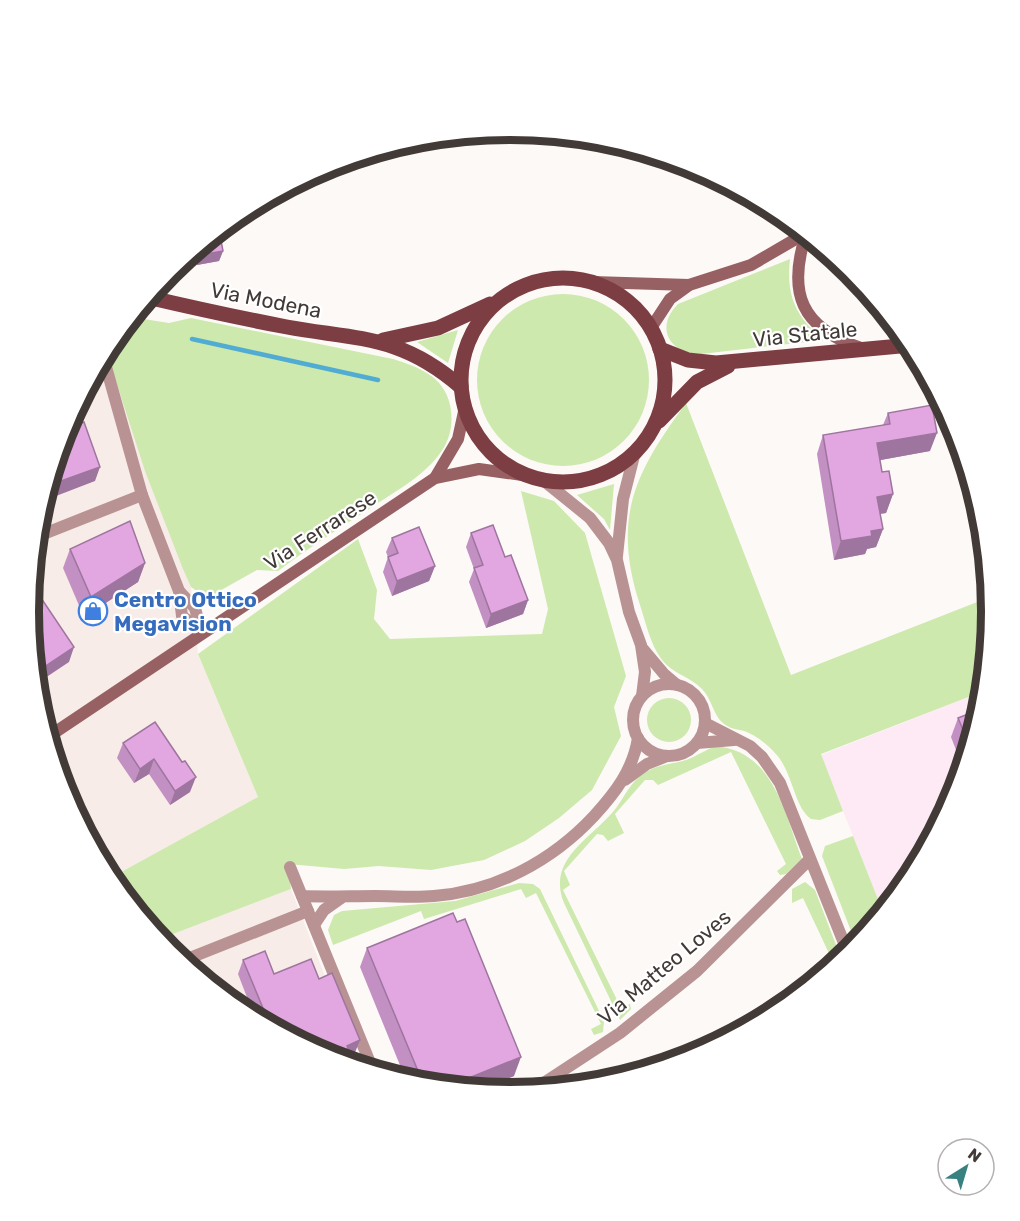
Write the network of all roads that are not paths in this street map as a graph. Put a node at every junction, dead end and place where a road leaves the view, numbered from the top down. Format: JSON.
{"nodes":[{"id":1,"x":799,"y":238,"type":"edge"},
{"id":2,"x":804,"y":242,"type":"edge"},
{"id":3,"x":593,"y":282,"type":"junction"},
{"id":4,"x":689,"y":285,"type":"junction"},
{"id":5,"x":157,"y":299,"type":"edge"},
{"id":6,"x":498,"y":301,"type":"junction"},
{"id":7,"x":651,"y":328,"type":"junction"},
{"id":8,"x":377,"y":340,"type":"junction"},
{"id":9,"x":900,"y":346,"type":"edge"},
{"id":10,"x":660,"y":349,"type":"junction"},
{"id":11,"x":865,"y":349,"type":"junction"},
{"id":12,"x":739,"y":362,"type":"junction"},
{"id":13,"x":106,"y":368,"type":"edge"},
{"id":14,"x":462,"y":387,"type":"junction"},
{"id":15,"x":465,"y":407,"type":"junction"},
{"id":16,"x":653,"y":428,"type":"junction"},
{"id":17,"x":635,"y":452,"type":"junction"},
{"id":18,"x":435,"y":478,"type":"junction"},
{"id":19,"x":536,"y":478,"type":"junction"},
{"id":20,"x":142,"y":495,"type":"junction"},
{"id":21,"x":46,"y":533,"type":"edge"},
{"id":22,"x":617,"y":560,"type":"junction"},
{"id":23,"x":201,"y":632,"type":"junction"},
{"id":24,"x":641,"y":645,"type":"junction"},
{"id":25,"x":677,"y":685,"type":"junction"},
{"id":26,"x":642,"y":696,"type":"junction"},
{"id":27,"x":705,"y":723,"type":"junction"},
{"id":28,"x":55,"y":732,"type":"edge"},
{"id":29,"x":638,"y":738,"type":"junction"},
{"id":30,"x":738,"y":741,"type":"junction"},
{"id":31,"x":697,"y":743,"type":"junction"},
{"id":32,"x":667,"y":756,"type":"junction"},
{"id":33,"x":620,"y":784,"type":"junction"},
{"id":34,"x":809,"y":860,"type":"junction"},
{"id":35,"x":290,"y":867,"type":"dead end"},
{"id":36,"x":302,"y":896,"type":"junction"},
{"id":37,"x":341,"y":898,"type":"junction"},
{"id":38,"x":308,"y":911,"type":"junction"},
{"id":39,"x":314,"y":925,"type":"junction"},
{"id":40,"x":844,"y":943,"type":"edge"},
{"id":41,"x":192,"y":958,"type":"edge"},
{"id":42,"x":369,"y":1060,"type":"edge"},
{"id":43,"x":549,"y":1079,"type":"edge"}],
"edges":[{"from":1,"to":4,"type":"main road"},
{"from":2,"to":11,"type":"main road"},
{"from":3,"to":4,"type":"main road"},
{"from":3,"to":6,"type":"main road","name":"Via Modena"},
{"from":3,"to":7,"type":"main road","name":"Via Modena"},
{"from":4,"to":7,"type":"main road"},
{"from":5,"to":8,"type":"main road","name":"Via Modena"},
{"from":6,"to":8,"type":"main road","name":"Via Modena"},
{"from":6,"to":14,"type":"main road","name":"Via Modena"},
{"from":7,"to":10,"type":"main road","name":"Via Modena"},
{"from":8,"to":14,"type":"main road","name":"Via Modena"},
{"from":9,"to":11,"type":"main road","name":"Via Statale"},
{"from":10,"to":12,"type":"main road","name":"Via Statale"},
{"from":10,"to":16,"type":"main road","name":"Via Modena"},
{"from":11,"to":12,"type":"main road","name":"Via Statale"},
{"from":12,"to":16,"type":"main road","name":"Via Statale"},
{"from":13,"to":20,"type":"street"},
{"from":14,"to":15,"type":"main road","name":"Via Modena"},
{"from":15,"to":18,"type":"main road","name":"Via Ferrarese"},
{"from":15,"to":19,"type":"main road","name":"Via Modena"},
{"from":16,"to":17,"type":"main road","name":"Via Modena"},
{"from":17,"to":19,"type":"main road","name":"Via Modena"},
{"from":17,"to":22,"type":"street"},
{"from":18,"to":19,"type":"main road","name":"Via Ferrarese"},
{"from":18,"to":23,"type":"main road","name":"Via Ferrarese"},
{"from":19,"to":22,"type":"street"},
{"from":20,"to":21,"type":"street"},
{"from":20,"to":23,"type":"street"},
{"from":22,"to":24,"type":"street"},
{"from":23,"to":28,"type":"main road","name":"Via Ferrarese"},
{"from":24,"to":25,"type":"street"},
{"from":24,"to":26,"type":"street"},
{"from":25,"to":26,"type":"street"},
{"from":25,"to":27,"type":"street"},
{"from":26,"to":29,"type":"street"},
{"from":27,"to":30,"type":"street"},
{"from":27,"to":31,"type":"street"},
{"from":29,"to":32,"type":"street"},
{"from":29,"to":33,"type":"street"},
{"from":30,"to":31,"type":"street"},
{"from":30,"to":34,"type":"street"},
{"from":31,"to":32,"type":"street"},
{"from":32,"to":33,"type":"street"},
{"from":33,"to":37,"type":"street"},
{"from":34,"to":40,"type":"street"},
{"from":34,"to":43,"type":"street","name":"Via Matteo Loves"},
{"from":35,"to":36,"type":"street"},
{"from":36,"to":37,"type":"street"},
{"from":36,"to":38,"type":"street"},
{"from":37,"to":39,"type":"street"},
{"from":38,"to":39,"type":"street"},
{"from":38,"to":41,"type":"street"},
{"from":39,"to":42,"type":"street"}]}
